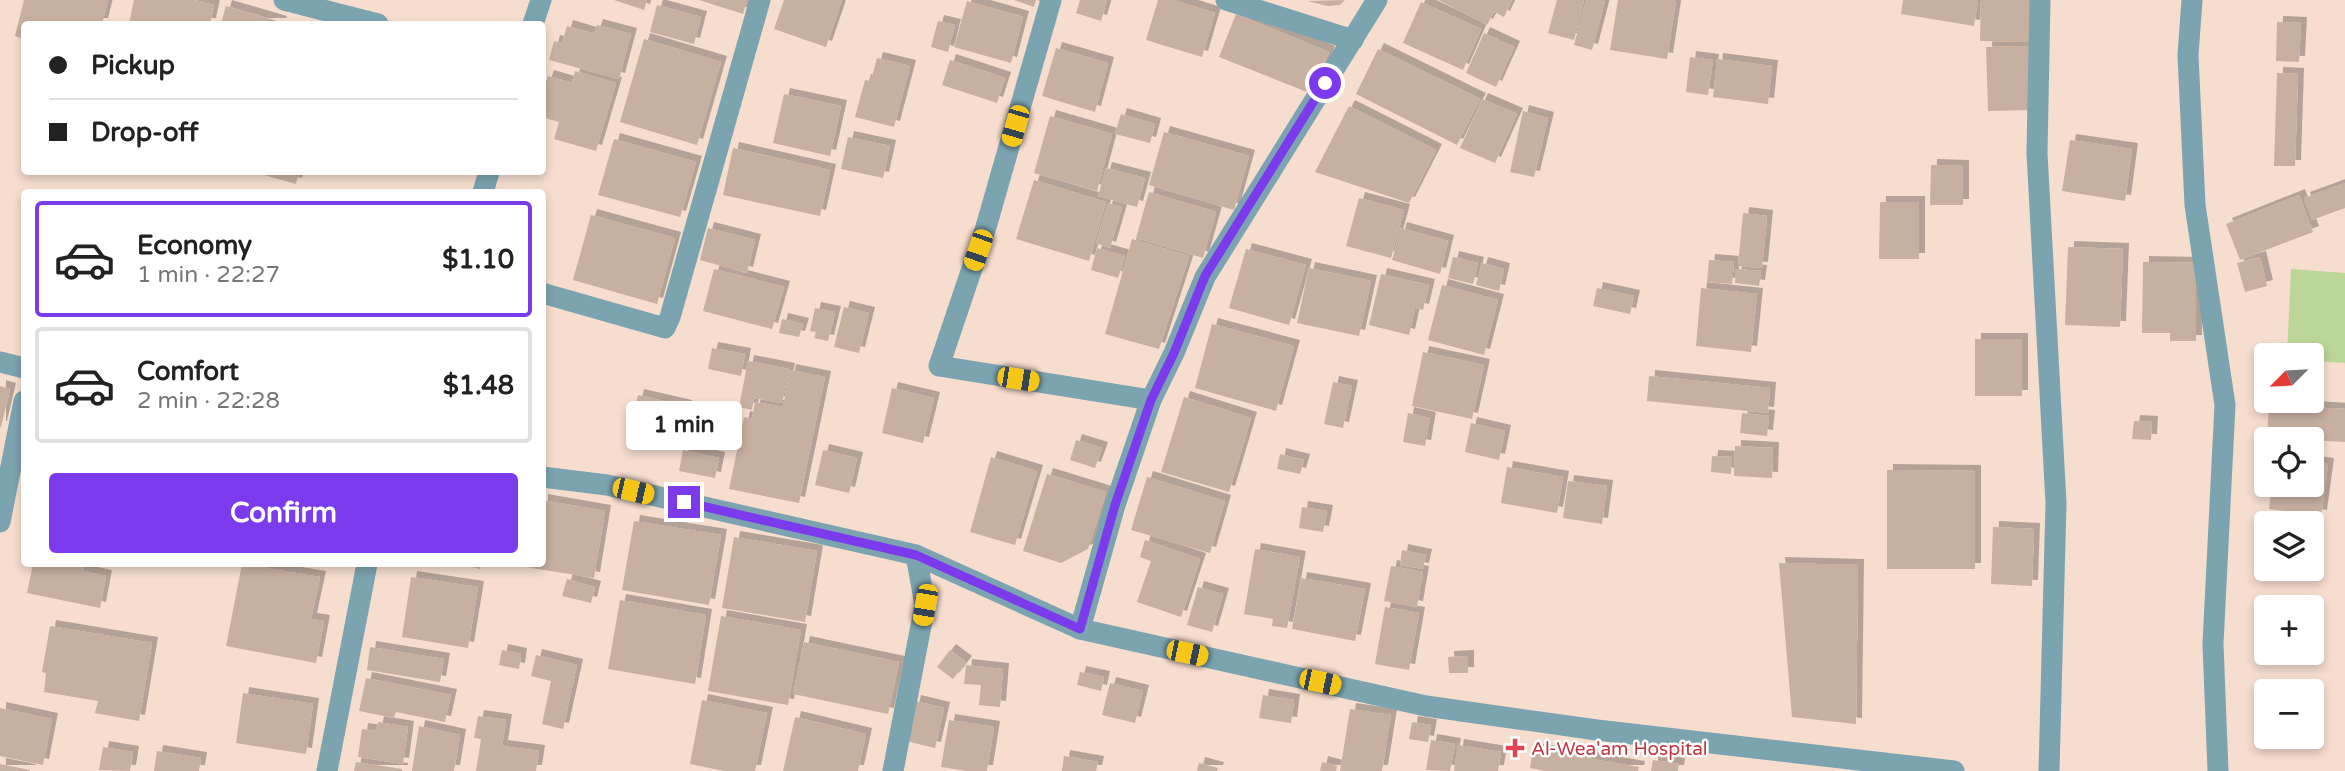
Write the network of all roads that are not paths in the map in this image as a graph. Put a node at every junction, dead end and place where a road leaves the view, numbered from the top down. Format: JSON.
{"nodes":[{"id":1,"x":284,"y":0,"type":"edge"},
{"id":2,"x":541,"y":0,"type":"edge"},
{"id":3,"x":760,"y":0,"type":"edge"},
{"id":4,"x":1051,"y":0,"type":"edge"},
{"id":5,"x":1226,"y":0,"type":"edge"},
{"id":6,"x":1377,"y":0,"type":"edge"},
{"id":7,"x":2040,"y":0,"type":"edge"},
{"id":8,"x":2192,"y":0,"type":"edge"},
{"id":9,"x":366,"y":21,"type":"edge"},
{"id":10,"x":534,"y":21,"type":"edge"},
{"id":11,"x":1353,"y":40,"type":"junction"},
{"id":12,"x":546,"y":294,"type":"edge"},
{"id":13,"x":0,"y":362,"type":"edge"},
{"id":14,"x":21,"y":367,"type":"edge"},
{"id":15,"x":1151,"y":400,"type":"junction"},
{"id":16,"x":21,"y":416,"type":"edge"},
{"id":17,"x":546,"y":477,"type":"edge"},
{"id":18,"x":0,"y":522,"type":"edge"},
{"id":19,"x":916,"y":555,"type":"junction"},
{"id":20,"x":366,"y":567,"type":"edge"},
{"id":21,"x":1080,"y":629,"type":"junction"},
{"id":22,"x":327,"y":771,"type":"edge"},
{"id":23,"x":893,"y":771,"type":"edge"},
{"id":24,"x":1954,"y":771,"type":"edge"},
{"id":25,"x":2049,"y":771,"type":"edge"},
{"id":26,"x":2218,"y":771,"type":"edge"}],
"edges":[{"from":1,"to":9,"type":"street"},
{"from":2,"to":10,"type":"street"},
{"from":3,"to":12,"type":"street"},
{"from":4,"to":15,"type":"street"},
{"from":5,"to":11,"type":"street"},
{"from":6,"to":11,"type":"street"},
{"from":7,"to":25,"type":"street"},
{"from":8,"to":26,"type":"street"},
{"from":11,"to":15,"type":"street"},
{"from":13,"to":14,"type":"street"},
{"from":15,"to":21,"type":"street"},
{"from":16,"to":18,"type":"street"},
{"from":17,"to":19,"type":"street"},
{"from":19,"to":21,"type":"street"},
{"from":19,"to":23,"type":"street"},
{"from":20,"to":22,"type":"street"},
{"from":21,"to":24,"type":"street"}]}
